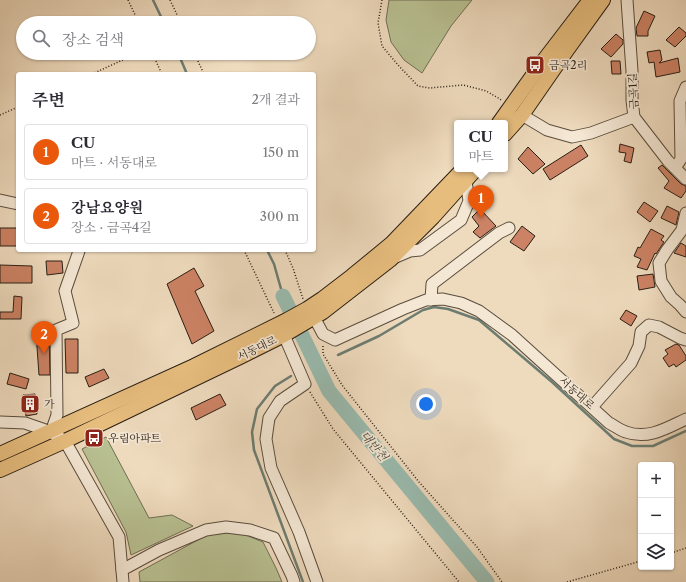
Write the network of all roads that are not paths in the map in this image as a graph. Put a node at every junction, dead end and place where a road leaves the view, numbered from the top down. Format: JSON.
{"nodes":[{"id":1,"x":590,"y":0,"type":"edge"},
{"id":2,"x":603,"y":0,"type":"edge"},
{"id":3,"x":627,"y":0,"type":"edge"},
{"id":4,"x":686,"y":87,"type":"edge"},
{"id":5,"x":515,"y":112,"type":"junction"},
{"id":6,"x":634,"y":117,"type":"junction"},
{"id":7,"x":503,"y":120,"type":"edge"},
{"id":8,"x":508,"y":127,"type":"edge"},
{"id":9,"x":675,"y":168,"type":"junction"},
{"id":10,"x":464,"y":175,"type":"edge"},
{"id":11,"x":686,"y":178,"type":"edge"},
{"id":12,"x":0,"y":200,"type":"edge"},
{"id":13,"x":16,"y":204,"type":"edge"},
{"id":14,"x":686,"y":213,"type":"edge"},
{"id":15,"x":509,"y":228,"type":"dead end"},
{"id":16,"x":79,"y":252,"type":"edge"},
{"id":17,"x":390,"y":260,"type":"junction"},
{"id":18,"x":431,"y":300,"type":"junction"},
{"id":19,"x":686,"y":312,"type":"edge"},
{"id":20,"x":308,"y":314,"type":"junction"},
{"id":21,"x":285,"y":327,"type":"junction"},
{"id":22,"x":686,"y":340,"type":"edge"},
{"id":23,"x":592,"y":406,"type":"junction"},
{"id":24,"x":686,"y":419,"type":"edge"},
{"id":25,"x":0,"y":422,"type":"edge"},
{"id":26,"x":51,"y":432,"type":"junction"},
{"id":27,"x":65,"y":441,"type":"junction"},
{"id":28,"x":0,"y":454,"type":"edge"},
{"id":29,"x":0,"y":470,"type":"edge"},
{"id":30,"x":121,"y":578,"type":"edge"},
{"id":31,"x":294,"y":582,"type":"edge"},
{"id":32,"x":317,"y":582,"type":"edge"}],
"edges":[{"from":1,"to":5,"type":"main road"},
{"from":2,"to":5,"type":"main road"},
{"from":3,"to":6,"type":"street","name":"금곡1길"},
{"from":4,"to":9,"type":"street"},
{"from":5,"to":6,"type":"street"},
{"from":5,"to":7,"type":"main road"},
{"from":5,"to":8,"type":"main road"},
{"from":6,"to":9,"type":"street","name":"금곡1길"},
{"from":9,"to":11,"type":"street","name":"금곡1길"},
{"from":10,"to":17,"type":"main road","name":"서동대로"},
{"from":10,"to":17,"type":"street"},
{"from":10,"to":20,"type":"main road","name":"서동대로"},
{"from":12,"to":13,"type":"street"},
{"from":14,"to":19,"type":"street"},
{"from":15,"to":18,"type":"street"},
{"from":16,"to":26,"type":"street"},
{"from":17,"to":20,"type":"main road","name":"서동대로"},
{"from":18,"to":20,"type":"street","name":"서동대로"},
{"from":18,"to":23,"type":"street","name":"서동대로"},
{"from":20,"to":21,"type":"main road","name":"서동대로"},
{"from":21,"to":26,"type":"main road","name":"서동대로"},
{"from":21,"to":27,"type":"main road","name":"서동대로"},
{"from":21,"to":32,"type":"street"},
{"from":22,"to":23,"type":"street"},
{"from":23,"to":24,"type":"street","name":"서동대로"},
{"from":25,"to":26,"type":"street"},
{"from":26,"to":27,"type":"street"},
{"from":26,"to":28,"type":"main road","name":"서동대로"},
{"from":27,"to":29,"type":"main road","name":"서동대로"},
{"from":27,"to":30,"type":"street"},
{"from":30,"to":31,"type":"street"}]}
